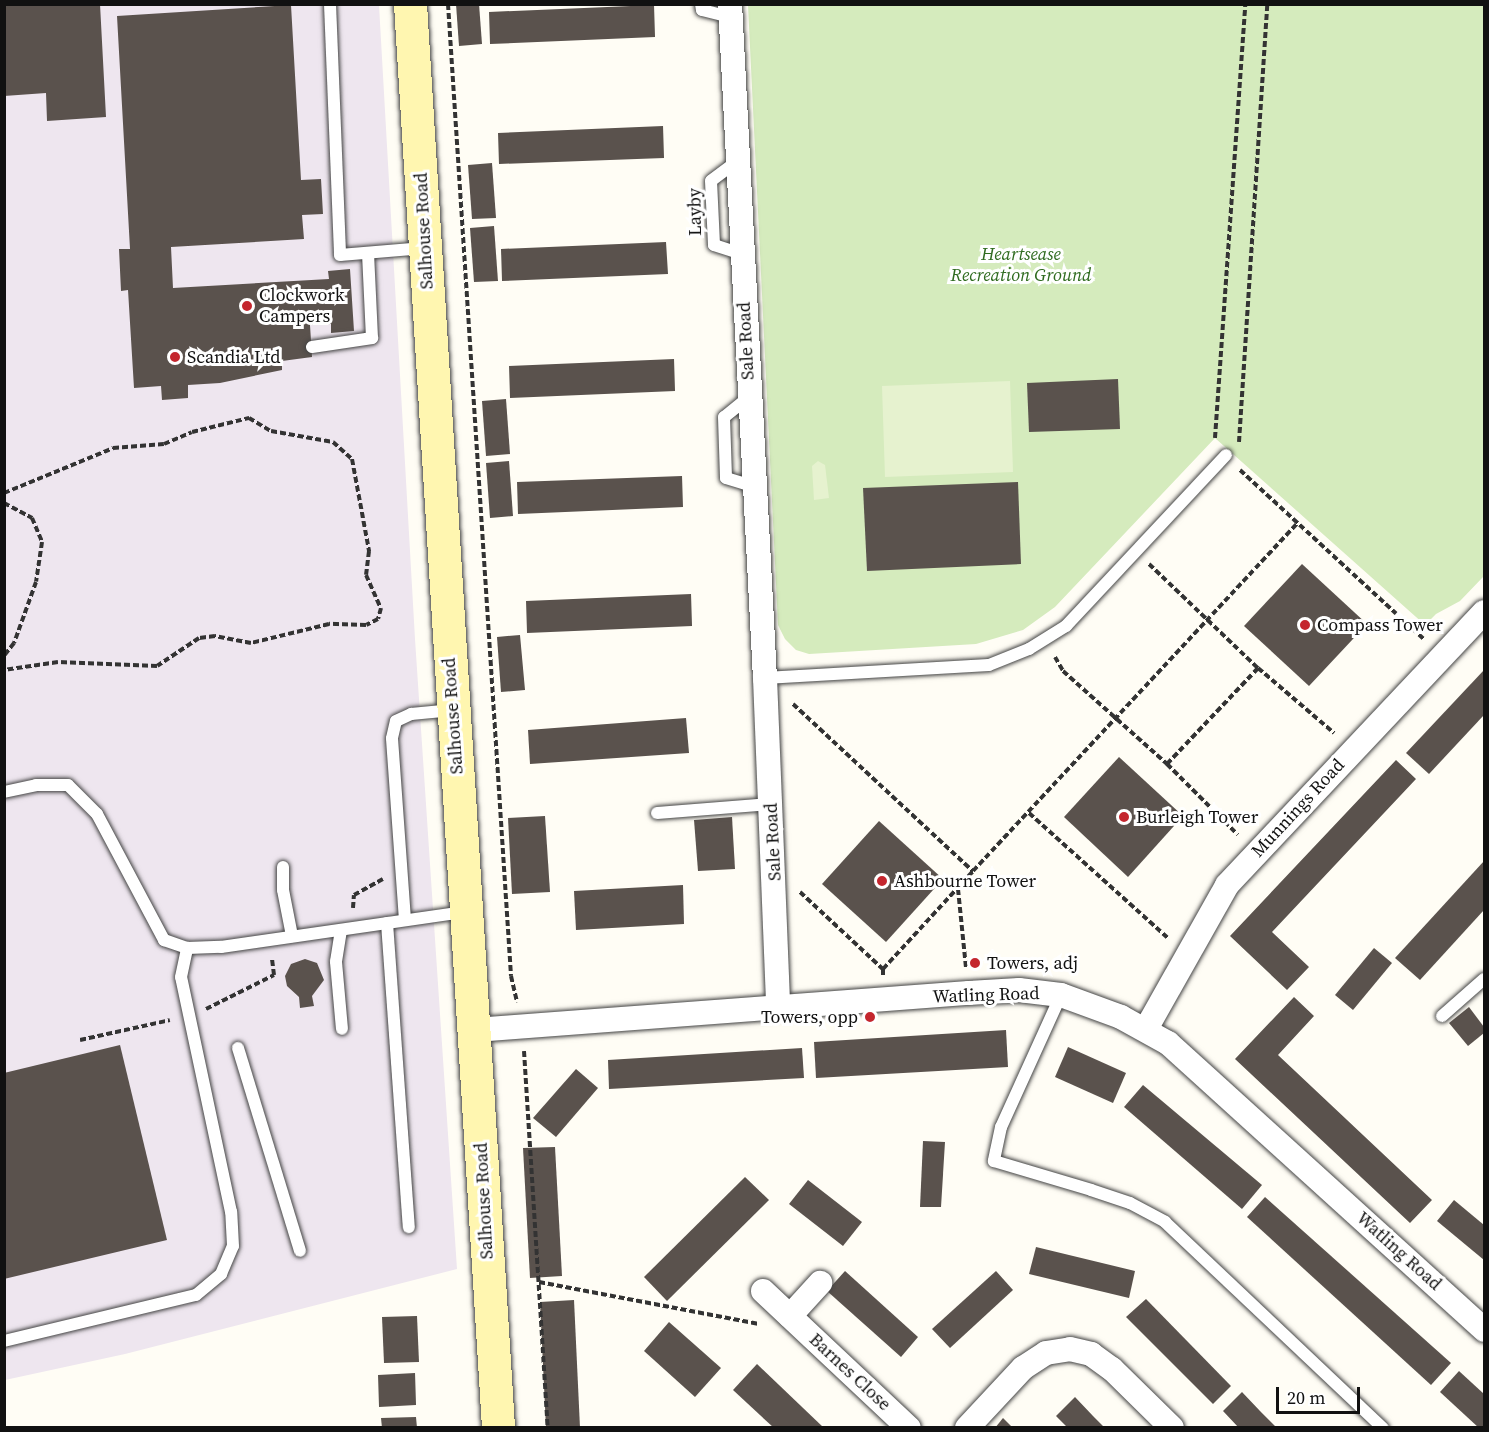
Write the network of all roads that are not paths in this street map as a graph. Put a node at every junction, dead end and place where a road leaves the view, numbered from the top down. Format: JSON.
{"nodes":[{"id":1,"x":330,"y":4,"type":"edge"},
{"id":2,"x":410,"y":4,"type":"edge"},
{"id":3,"x":701,"y":4,"type":"edge"},
{"id":4,"x":730,"y":11,"type":"edge"},
{"id":5,"x":423,"y":248,"type":"junction"},
{"id":6,"x":368,"y":254,"type":"junction"},
{"id":7,"x":312,"y":347,"type":"dead end"},
{"id":8,"x":1234,"y":455,"type":"road end"},
{"id":9,"x":1485,"y":612,"type":"edge"},
{"id":10,"x":765,"y":678,"type":"junction"},
{"id":11,"x":453,"y":710,"type":"junction"},
{"id":12,"x":4,"y":792,"type":"edge"},
{"id":13,"x":771,"y":804,"type":"junction"},
{"id":14,"x":657,"y":813,"type":"dead end"},
{"id":15,"x":283,"y":867,"type":"dead end"},
{"id":16,"x":465,"y":912,"type":"junction"},
{"id":17,"x":405,"y":920,"type":"junction"},
{"id":18,"x":387,"y":923,"type":"junction"},
{"id":19,"x":341,"y":930,"type":"junction"},
{"id":20,"x":292,"y":936,"type":"junction"},
{"id":21,"x":187,"y":948,"type":"junction"},
{"id":22,"x":1485,"y":979,"type":"edge"},
{"id":23,"x":1061,"y":995,"type":"junction"},
{"id":24,"x":778,"y":1006,"type":"junction"},
{"id":25,"x":1442,"y":1016,"type":"dead end"},
{"id":26,"x":342,"y":1029,"type":"dead end"},
{"id":27,"x":1146,"y":1029,"type":"junction"},
{"id":28,"x":476,"y":1030,"type":"junction"},
{"id":29,"x":238,"y":1048,"type":"dead end"},
{"id":30,"x":409,"y":1227,"type":"dead end"},
{"id":31,"x":300,"y":1251,"type":"dead end"},
{"id":32,"x":820,"y":1283,"type":"dead end"},
{"id":33,"x":763,"y":1291,"type":"dead end"},
{"id":34,"x":790,"y":1316,"type":"junction"},
{"id":35,"x":1485,"y":1330,"type":"edge"},
{"id":36,"x":4,"y":1341,"type":"edge"},
{"id":37,"x":498,"y":1428,"type":"edge"},
{"id":38,"x":909,"y":1428,"type":"edge"},
{"id":39,"x":967,"y":1428,"type":"edge"},
{"id":40,"x":1172,"y":1428,"type":"edge"},
{"id":41,"x":1383,"y":1428,"type":"edge"}],
"edges":[{"from":1,"to":6,"type":"lane"},
{"from":2,"to":5,"type":"street","name":"Salhouse Road"},
{"from":3,"to":4,"type":"lane"},
{"from":4,"to":10,"type":"street","name":"Sale Road"},
{"from":5,"to":6,"type":"lane"},
{"from":5,"to":11,"type":"street","name":"Salhouse Road"},
{"from":6,"to":7,"type":"lane"},
{"from":8,"to":10,"type":"lane"},
{"from":9,"to":27,"type":"street","name":"Munnings Road"},
{"from":10,"to":13,"type":"street","name":"Sale Road"},
{"from":11,"to":16,"type":"street","name":"Salhouse Road"},
{"from":11,"to":17,"type":"lane"},
{"from":12,"to":21,"type":"lane"},
{"from":13,"to":14,"type":"lane"},
{"from":13,"to":24,"type":"street","name":"Sale Road"},
{"from":15,"to":20,"type":"lane"},
{"from":16,"to":17,"type":"lane"},
{"from":16,"to":28,"type":"street","name":"Salhouse Road"},
{"from":17,"to":18,"type":"lane"},
{"from":18,"to":19,"type":"lane"},
{"from":18,"to":30,"type":"lane"},
{"from":19,"to":20,"type":"lane"},
{"from":19,"to":26,"type":"lane"},
{"from":20,"to":21,"type":"lane"},
{"from":21,"to":36,"type":"lane"},
{"from":22,"to":25,"type":"lane"},
{"from":23,"to":24,"type":"street","name":"Watling Road"},
{"from":23,"to":27,"type":"street","name":"Watling Road"},
{"from":23,"to":41,"type":"lane"},
{"from":24,"to":28,"type":"street","name":"Watling Road"},
{"from":27,"to":35,"type":"street","name":"Watling Road"},
{"from":28,"to":37,"type":"street","name":"Salhouse Road"},
{"from":29,"to":31,"type":"lane"},
{"from":32,"to":34,"type":"street"},
{"from":33,"to":34,"type":"street","name":"Barnes Close"},
{"from":34,"to":38,"type":"street","name":"Barnes Close"},
{"from":39,"to":40,"type":"street"}]}
